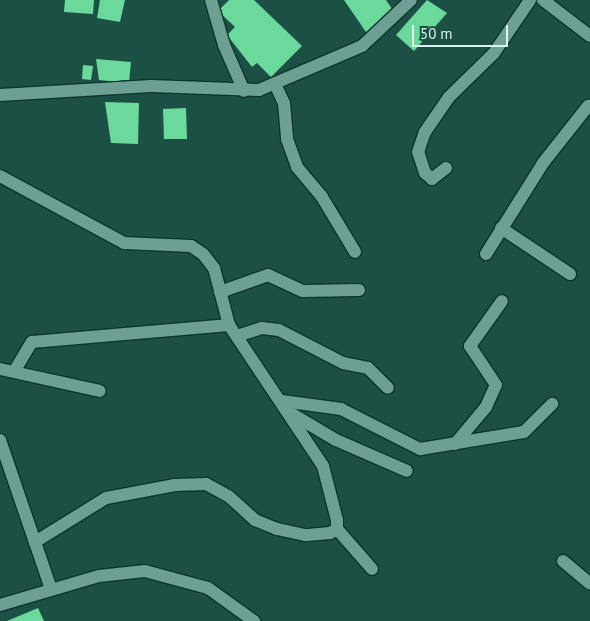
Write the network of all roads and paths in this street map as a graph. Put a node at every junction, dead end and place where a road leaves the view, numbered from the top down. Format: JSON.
{"nodes":[{"id":1,"x":211,"y":0,"type":"edge"},
{"id":2,"x":530,"y":0,"type":"edge"},
{"id":3,"x":543,"y":0,"type":"edge"},
{"id":4,"x":405,"y":3,"type":"edge"},
{"id":5,"x":590,"y":36,"type":"edge"},
{"id":6,"x":275,"y":84,"type":"junction"},
{"id":7,"x":244,"y":90,"type":"junction"},
{"id":8,"x":0,"y":95,"type":"edge"},
{"id":9,"x":589,"y":104,"type":"edge"},
{"id":10,"x":446,"y":168,"type":"dead end"},
{"id":11,"x":0,"y":176,"type":"edge"},
{"id":12,"x":501,"y":228,"type":"junction"},
{"id":13,"x":355,"y":252,"type":"dead end"},
{"id":14,"x":486,"y":254,"type":"dead end"},
{"id":15,"x":570,"y":274,"type":"dead end"},
{"id":16,"x":360,"y":290,"type":"dead end"},
{"id":17,"x":220,"y":292,"type":"junction"},
{"id":18,"x":502,"y":301,"type":"dead end"},
{"id":19,"x":229,"y":325,"type":"junction"},
{"id":20,"x":237,"y":336,"type":"junction"},
{"id":21,"x":0,"y":369,"type":"edge"},
{"id":22,"x":15,"y":370,"type":"junction"},
{"id":23,"x":388,"y":388,"type":"dead end"},
{"id":24,"x":100,"y":391,"type":"dead end"},
{"id":25,"x":282,"y":400,"type":"junction"},
{"id":26,"x":552,"y":404,"type":"dead end"},
{"id":27,"x":290,"y":413,"type":"junction"},
{"id":28,"x":0,"y":440,"type":"edge"},
{"id":29,"x":455,"y":444,"type":"junction"},
{"id":30,"x":407,"y":471,"type":"dead end"},
{"id":31,"x":337,"y":529,"type":"junction"},
{"id":32,"x":35,"y":542,"type":"junction"},
{"id":33,"x":563,"y":561,"type":"dead end"},
{"id":34,"x":372,"y":570,"type":"dead end"},
{"id":35,"x":590,"y":584,"type":"edge"},
{"id":36,"x":51,"y":589,"type":"junction"},
{"id":37,"x":2,"y":607,"type":"edge"},
{"id":38,"x":254,"y":621,"type":"edge"}],
"edges":[{"from":1,"to":7,"type":"street"},
{"from":2,"to":10,"type":"street"},
{"from":3,"to":5,"type":"street"},
{"from":4,"to":6,"type":"street"},
{"from":6,"to":7,"type":"street"},
{"from":6,"to":13,"type":"street"},
{"from":7,"to":8,"type":"street"},
{"from":9,"to":12,"type":"street"},
{"from":11,"to":17,"type":"street"},
{"from":12,"to":14,"type":"street"},
{"from":12,"to":15,"type":"street"},
{"from":16,"to":17,"type":"street"},
{"from":17,"to":19,"type":"street"},
{"from":18,"to":29,"type":"street"},
{"from":19,"to":20,"type":"street"},
{"from":19,"to":22,"type":"street"},
{"from":20,"to":23,"type":"street"},
{"from":20,"to":25,"type":"street"},
{"from":21,"to":22,"type":"street"},
{"from":22,"to":24,"type":"street"},
{"from":25,"to":27,"type":"street"},
{"from":25,"to":29,"type":"street"},
{"from":26,"to":29,"type":"street"},
{"from":27,"to":30,"type":"street"},
{"from":27,"to":31,"type":"street"},
{"from":28,"to":32,"type":"street"},
{"from":31,"to":32,"type":"street"},
{"from":31,"to":34,"type":"street"},
{"from":32,"to":36,"type":"street"},
{"from":33,"to":35,"type":"street"},
{"from":36,"to":37,"type":"street"},
{"from":36,"to":38,"type":"street"}]}
